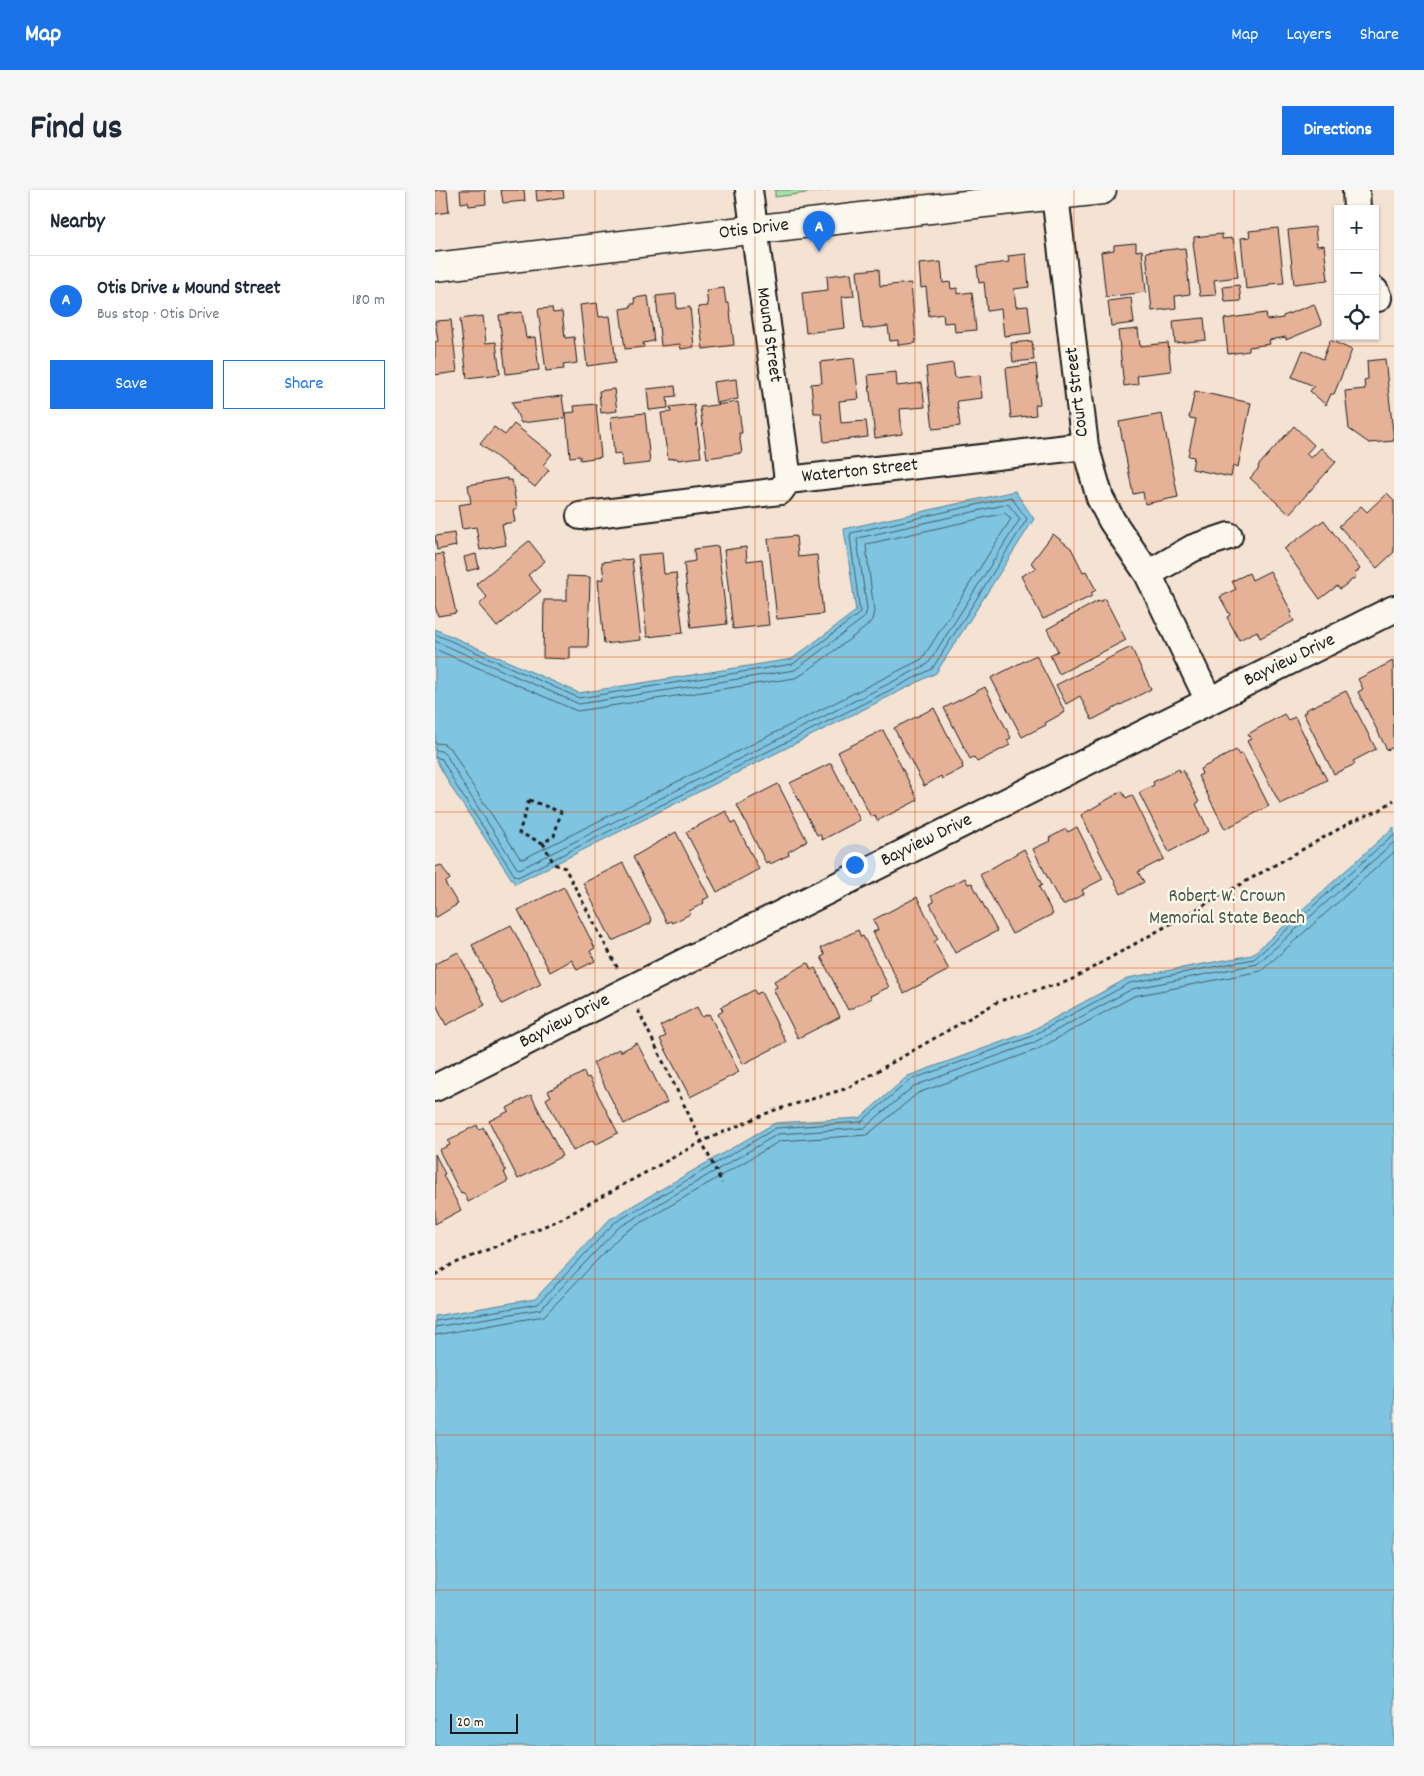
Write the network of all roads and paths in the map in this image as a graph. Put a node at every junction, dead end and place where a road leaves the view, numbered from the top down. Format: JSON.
{"nodes":[{"id":1,"x":749,"y":190,"type":"edge"},
{"id":2,"x":1102,"y":190,"type":"edge"},
{"id":3,"x":1356,"y":190,"type":"edge"},
{"id":4,"x":1055,"y":195,"type":"junction"},
{"id":5,"x":1357,"y":205,"type":"edge"},
{"id":6,"x":754,"y":230,"type":"junction"},
{"id":7,"x":435,"y":267,"type":"edge"},
{"id":8,"x":1085,"y":446,"type":"junction"},
{"id":9,"x":788,"y":480,"type":"junction"},
{"id":10,"x":580,"y":516,"type":"dead end"},
{"id":11,"x":1229,"y":536,"type":"dead end"},
{"id":12,"x":1148,"y":574,"type":"junction"},
{"id":13,"x":1394,"y":609,"type":"edge"},
{"id":14,"x":1209,"y":701,"type":"junction"},
{"id":15,"x":1394,"y":800,"type":"edge"},
{"id":16,"x":543,"y":843,"type":"junction"},
{"id":17,"x":628,"y":990,"type":"junction"},
{"id":18,"x":435,"y":1088,"type":"edge"},
{"id":19,"x":703,"y":1141,"type":"junction"},
{"id":20,"x":723,"y":1183,"type":"dead end"},
{"id":21,"x":435,"y":1275,"type":"edge"}],
"edges":[{"from":1,"to":6,"type":"street","name":"Mound Street"},
{"from":2,"to":4,"type":"main road","name":"Otis Drive"},
{"from":3,"to":5,"type":"street"},
{"from":4,"to":6,"type":"main road","name":"Otis Drive"},
{"from":4,"to":8,"type":"street","name":"Court Street"},
{"from":6,"to":7,"type":"main road","name":"Otis Drive"},
{"from":6,"to":9,"type":"street","name":"Mound Street"},
{"from":8,"to":9,"type":"street","name":"Waterton Street"},
{"from":8,"to":12,"type":"street","name":"Court Street"},
{"from":9,"to":10,"type":"street","name":"Waterton Street"},
{"from":11,"to":12,"type":"street"},
{"from":12,"to":14,"type":"street","name":"Court Street"},
{"from":13,"to":14,"type":"street","name":"Bayview Drive"},
{"from":14,"to":17,"type":"street","name":"Bayview Drive"},
{"from":15,"to":19,"type":"path"},
{"from":16,"to":16,"type":"path"},
{"from":16,"to":17,"type":"path"},
{"from":17,"to":18,"type":"street","name":"Bayview Drive"},
{"from":17,"to":19,"type":"path"},
{"from":19,"to":20,"type":"path"},
{"from":19,"to":21,"type":"path"}]}
